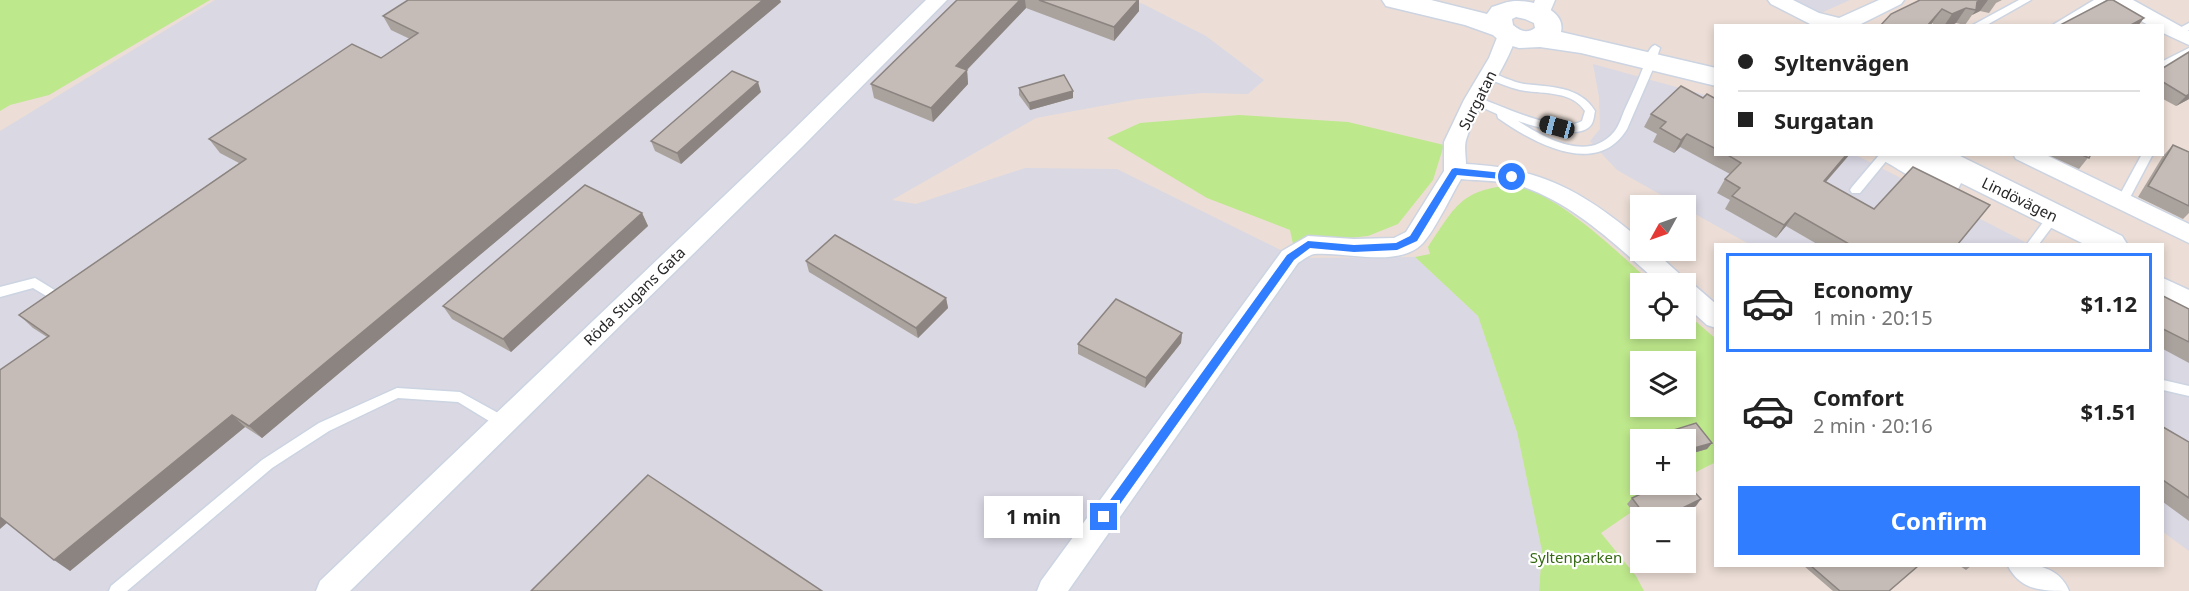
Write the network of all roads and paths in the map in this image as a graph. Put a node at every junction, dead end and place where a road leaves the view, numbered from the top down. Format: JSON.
{"nodes":[{"id":1,"x":937,"y":0,"type":"edge"},
{"id":2,"x":1395,"y":0,"type":"edge"},
{"id":3,"x":1452,"y":0,"type":"edge"},
{"id":4,"x":1778,"y":0,"type":"edge"},
{"id":5,"x":1894,"y":0,"type":"edge"},
{"id":6,"x":2026,"y":0,"type":"edge"},
{"id":7,"x":2101,"y":0,"type":"edge"},
{"id":8,"x":2118,"y":0,"type":"edge"},
{"id":9,"x":1980,"y":24,"type":"edge"},
{"id":10,"x":2059,"y":24,"type":"edge"},
{"id":11,"x":1521,"y":27,"type":"edge"},
{"id":12,"x":2185,"y":32,"type":"edge"},
{"id":13,"x":2189,"y":51,"type":"edge"},
{"id":14,"x":1653,"y":55,"type":"junction"},
{"id":15,"x":1714,"y":63,"type":"edge"},
{"id":16,"x":2164,"y":64,"type":"edge"},
{"id":17,"x":1714,"y":76,"type":"edge"},
{"id":18,"x":1474,"y":100,"type":"junction"},
{"id":19,"x":1497,"y":111,"type":"junction"},
{"id":20,"x":1885,"y":156,"type":"edge"},
{"id":21,"x":1899,"y":156,"type":"edge"},
{"id":22,"x":1932,"y":156,"type":"edge"},
{"id":23,"x":2028,"y":156,"type":"edge"},
{"id":24,"x":2147,"y":156,"type":"edge"},
{"id":25,"x":1455,"y":171,"type":"junction"},
{"id":26,"x":1856,"y":190,"type":"dead end"},
{"id":27,"x":2122,"y":202,"type":"junction"},
{"id":28,"x":2044,"y":230,"type":"edge"},
{"id":29,"x":2189,"y":234,"type":"edge"},
{"id":30,"x":2071,"y":243,"type":"edge"},
{"id":31,"x":2106,"y":243,"type":"edge"},
{"id":32,"x":2164,"y":272,"type":"edge"},
{"id":33,"x":1663,"y":273,"type":"edge"},
{"id":34,"x":2189,"y":284,"type":"edge"},
{"id":35,"x":0,"y":292,"type":"edge"},
{"id":36,"x":2164,"y":292,"type":"edge"},
{"id":37,"x":57,"y":297,"type":"edge"},
{"id":38,"x":1696,"y":301,"type":"edge"},
{"id":39,"x":2189,"y":304,"type":"edge"},
{"id":40,"x":1714,"y":316,"type":"edge"},
{"id":41,"x":2164,"y":385,"type":"edge"},
{"id":42,"x":2189,"y":391,"type":"edge"},
{"id":43,"x":504,"y":423,"type":"junction"},
{"id":44,"x":2023,"y":567,"type":"edge"},
{"id":45,"x":116,"y":591,"type":"edge"},
{"id":46,"x":330,"y":591,"type":"edge"},
{"id":47,"x":1051,"y":591,"type":"edge"},
{"id":48,"x":2055,"y":591,"type":"edge"}],
"edges":[{"from":1,"to":43,"type":"street","name":"Röda Stugans Gata"},
{"from":2,"to":11,"type":"main road"},
{"from":3,"to":11,"type":"main road"},
{"from":4,"to":5,"type":"street"},
{"from":6,"to":9,"type":"lane"},
{"from":7,"to":10,"type":"lane"},
{"from":8,"to":12,"type":"street"},
{"from":11,"to":14,"type":"main road"},
{"from":11,"to":18,"type":"street","name":"Surgatan"},
{"from":11,"to":19,"type":"lane"},
{"from":13,"to":16,"type":"lane"},
{"from":14,"to":15,"type":"main road"},
{"from":14,"to":17,"type":"main road"},
{"from":14,"to":19,"type":"lane"},
{"from":18,"to":19,"type":"lane"},
{"from":18,"to":25,"type":"street","name":"Surgatan"},
{"from":20,"to":26,"type":"lane"},
{"from":21,"to":28,"type":"main road","name":"Lindövägen"},
{"from":22,"to":28,"type":"main road","name":"Lindövägen"},
{"from":23,"to":27,"type":"street"},
{"from":24,"to":27,"type":"lane"},
{"from":25,"to":33,"type":"street"},
{"from":25,"to":47,"type":"street","name":"Surgatan"},
{"from":27,"to":29,"type":"street"},
{"from":28,"to":30,"type":"main road","name":"Lindövägen"},
{"from":28,"to":31,"type":"main road","name":"Lindövägen"},
{"from":32,"to":34,"type":"main road"},
{"from":35,"to":37,"type":"lane"},
{"from":36,"to":39,"type":"main road"},
{"from":38,"to":40,"type":"street"},
{"from":41,"to":42,"type":"lane"},
{"from":43,"to":45,"type":"lane"},
{"from":43,"to":46,"type":"street","name":"Röda Stugans Gata"},
{"from":44,"to":48,"type":"street"}]}
